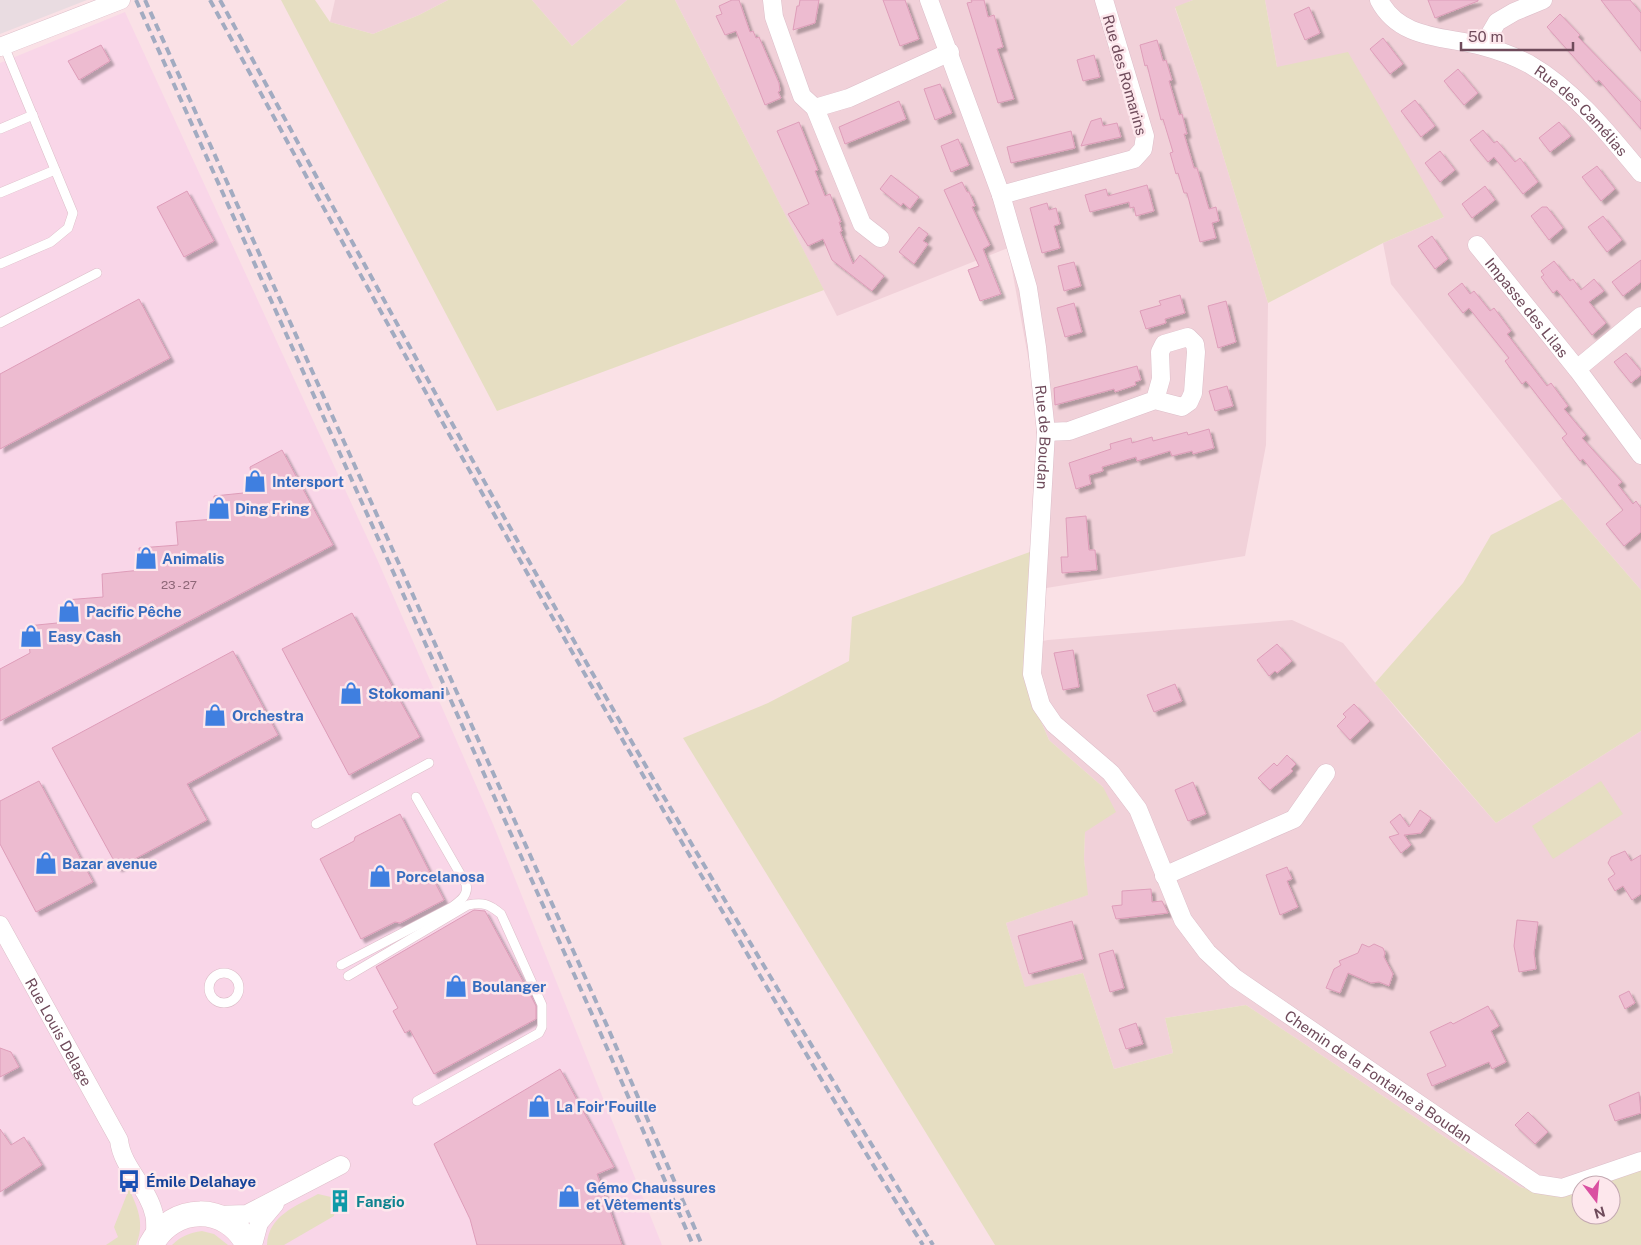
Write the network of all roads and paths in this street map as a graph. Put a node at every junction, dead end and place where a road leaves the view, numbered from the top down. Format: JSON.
{"nodes":[{"id":1,"x":121,"y":0,"type":"edge"},
{"id":2,"x":772,"y":0,"type":"edge"},
{"id":3,"x":929,"y":0,"type":"edge"},
{"id":4,"x":1104,"y":0,"type":"edge"},
{"id":5,"x":1379,"y":0,"type":"edge"},
{"id":6,"x":1543,"y":0,"type":"edge"},
{"id":7,"x":1483,"y":46,"type":"junction"},
{"id":8,"x":2,"y":47,"type":"edge"},
{"id":9,"x":950,"y":52,"type":"junction"},
{"id":10,"x":815,"y":108,"type":"junction"},
{"id":11,"x":33,"y":116,"type":"junction"},
{"id":12,"x":0,"y":129,"type":"edge"},
{"id":13,"x":55,"y":170,"type":"junction"},
{"id":14,"x":1641,"y":173,"type":"edge"},
{"id":15,"x":0,"y":193,"type":"edge"},
{"id":16,"x":1001,"y":195,"type":"junction"},
{"id":17,"x":880,"y":238,"type":"dead end"},
{"id":18,"x":1477,"y":245,"type":"dead end"},
{"id":19,"x":0,"y":264,"type":"edge"},
{"id":20,"x":98,"y":273,"type":"dead end"},
{"id":21,"x":1641,"y":316,"type":"edge"},
{"id":22,"x":0,"y":323,"type":"edge"},
{"id":23,"x":1577,"y":369,"type":"junction"},
{"id":24,"x":1155,"y":400,"type":"dead end"},
{"id":25,"x":1046,"y":432,"type":"junction"},
{"id":26,"x":1641,"y":455,"type":"edge"},
{"id":27,"x":429,"y":763,"type":"dead end"},
{"id":28,"x":1326,"y":773,"type":"dead end"},
{"id":29,"x":416,"y":797,"type":"dead end"},
{"id":30,"x":316,"y":824,"type":"dead end"},
{"id":31,"x":1164,"y":876,"type":"junction"},
{"id":32,"x":0,"y":925,"type":"edge"},
{"id":33,"x":342,"y":965,"type":"dead end"},
{"id":34,"x":348,"y":976,"type":"dead end"},
{"id":35,"x":417,"y":1101,"type":"dead end"},
{"id":36,"x":119,"y":1140,"type":"junction"},
{"id":37,"x":1641,"y":1161,"type":"edge"},
{"id":38,"x":341,"y":1165,"type":"dead end"},
{"id":39,"x":300,"y":1186,"type":"junction"},
{"id":40,"x":215,"y":1215,"type":"junction"},
{"id":41,"x":181,"y":1217,"type":"junction"},
{"id":42,"x":153,"y":1241,"type":"edge"},
{"id":43,"x":248,"y":1245,"type":"edge"},
{"id":44,"x":253,"y":1245,"type":"edge"}],
"edges":[{"from":1,"to":8,"type":"street"},
{"from":2,"to":10,"type":"street"},
{"from":3,"to":9,"type":"street","name":"Rue de Boudan"},
{"from":4,"to":16,"type":"street","name":"Rue des Romarins"},
{"from":5,"to":7,"type":"street","name":"Rue des Camélias"},
{"from":6,"to":7,"type":"street"},
{"from":7,"to":14,"type":"street","name":"Rue des Camélias"},
{"from":8,"to":11,"type":"lane"},
{"from":9,"to":10,"type":"street"},
{"from":9,"to":16,"type":"street","name":"Rue de Boudan"},
{"from":10,"to":17,"type":"street"},
{"from":11,"to":12,"type":"lane"},
{"from":11,"to":13,"type":"lane"},
{"from":13,"to":15,"type":"lane"},
{"from":13,"to":19,"type":"lane"},
{"from":16,"to":25,"type":"street","name":"Rue de Boudan"},
{"from":18,"to":23,"type":"street","name":"Impasse des Lilas"},
{"from":20,"to":22,"type":"lane"},
{"from":21,"to":23,"type":"street"},
{"from":23,"to":26,"type":"street","name":"Impasse des Lilas"},
{"from":24,"to":25,"type":"street"},
{"from":25,"to":31,"type":"street","name":"Rue de Boudan"},
{"from":27,"to":30,"type":"lane"},
{"from":28,"to":31,"type":"street"},
{"from":29,"to":33,"type":"lane"},
{"from":31,"to":37,"type":"street","name":"Chemin de la Fontaine à Boudan"},
{"from":32,"to":36,"type":"street","name":"Rue Louis Delage"},
{"from":34,"to":35,"type":"lane"},
{"from":36,"to":41,"type":"street","name":"Rue Louis Delage"},
{"from":36,"to":42,"type":"street","name":"Rue Louis Delage"},
{"from":38,"to":39,"type":"street"},
{"from":39,"to":40,"type":"street"},
{"from":39,"to":44,"type":"street"},
{"from":40,"to":41,"type":"street"},
{"from":40,"to":43,"type":"street"},
{"from":41,"to":42,"type":"street"}]}
